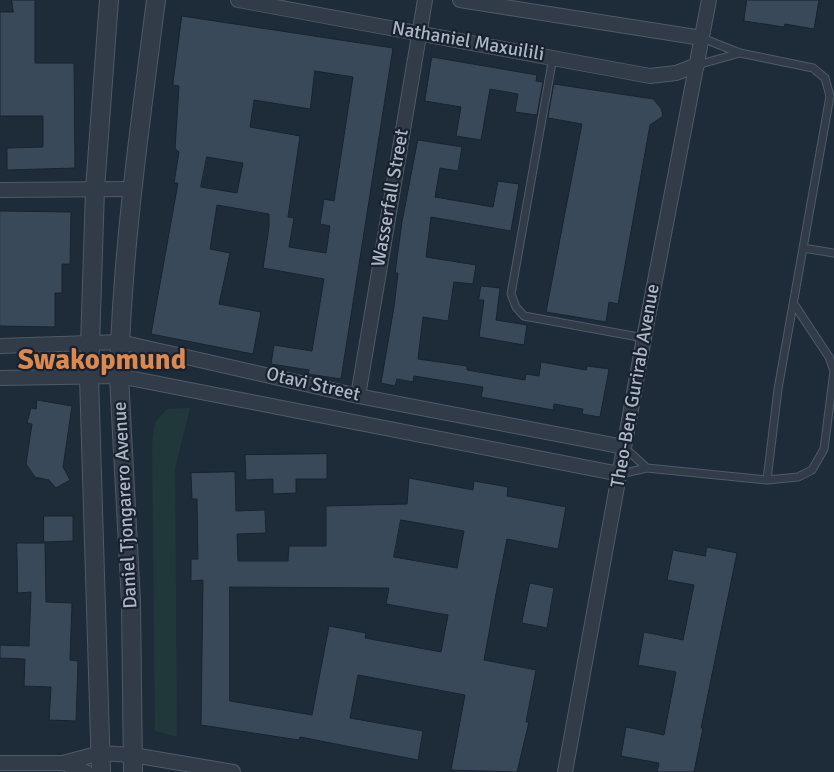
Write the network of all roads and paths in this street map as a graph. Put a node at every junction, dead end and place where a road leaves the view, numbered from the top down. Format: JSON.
{"nodes":[{"id":1,"x":110,"y":0,"type":"edge"},
{"id":2,"x":156,"y":0,"type":"edge"},
{"id":3,"x":238,"y":0,"type":"edge"},
{"id":4,"x":425,"y":0,"type":"edge"},
{"id":5,"x":460,"y":0,"type":"edge"},
{"id":6,"x":709,"y":0,"type":"edge"},
{"id":7,"x":419,"y":32,"type":"junction"},
{"id":8,"x":702,"y":38,"type":"junction"},
{"id":9,"x":740,"y":53,"type":"junction"},
{"id":10,"x":553,"y":57,"type":"junction"},
{"id":11,"x":697,"y":65,"type":"junction"},
{"id":12,"x":95,"y":189,"type":"junction"},
{"id":13,"x":132,"y":189,"type":"junction"},
{"id":14,"x":0,"y":190,"type":"edge"},
{"id":15,"x":803,"y":248,"type":"junction"},
{"id":16,"x":834,"y":253,"type":"edge"},
{"id":17,"x":794,"y":304,"type":"junction"},
{"id":18,"x":644,"y":338,"type":"junction"},
{"id":19,"x":120,"y":342,"type":"junction"},
{"id":20,"x":90,"y":343,"type":"junction"},
{"id":21,"x":0,"y":346,"type":"edge"},
{"id":22,"x":119,"y":376,"type":"junction"},
{"id":23,"x":89,"y":377,"type":"junction"},
{"id":24,"x":0,"y":378,"type":"edge"},
{"id":25,"x":358,"y":396,"type":"junction"},
{"id":26,"x":624,"y":447,"type":"junction"},
{"id":27,"x":647,"y":468,"type":"junction"},
{"id":28,"x":620,"y":474,"type":"junction"},
{"id":29,"x":767,"y":480,"type":"junction"},
{"id":30,"x":100,"y":753,"type":"junction"},
{"id":31,"x":0,"y":763,"type":"edge"},
{"id":32,"x":63,"y":763,"type":"junction"},
{"id":33,"x":133,"y":764,"type":"edge"},
{"id":34,"x":86,"y":772,"type":"edge"},
{"id":35,"x":101,"y":772,"type":"edge"},
{"id":36,"x":234,"y":772,"type":"edge"},
{"id":37,"x":565,"y":772,"type":"edge"}],
"edges":[{"from":1,"to":12,"type":"street","name":"Daniel Tjongarero Avenue"},
{"from":2,"to":13,"type":"street","name":"Daniel Tjongarero Avenue"},
{"from":3,"to":7,"type":"street","name":"Nathaniel Maxuilili"},
{"from":4,"to":7,"type":"street","name":"Wasserfall Street"},
{"from":5,"to":8,"type":"street"},
{"from":6,"to":8,"type":"street","name":"Theo-Ben Gurirab Avenue"},
{"from":7,"to":10,"type":"street","name":"Nathaniel Maxuilili"},
{"from":7,"to":25,"type":"street","name":"Wasserfall Street"},
{"from":8,"to":9,"type":"lane"},
{"from":8,"to":11,"type":"street","name":"Theo-Ben Gurirab Avenue"},
{"from":9,"to":11,"type":"lane"},
{"from":9,"to":15,"type":"lane"},
{"from":10,"to":11,"type":"street","name":"Nathaniel Maxuilili"},
{"from":10,"to":18,"type":"lane"},
{"from":11,"to":18,"type":"street","name":"Theo-Ben Gurirab Avenue"},
{"from":12,"to":13,"type":"street"},
{"from":12,"to":14,"type":"street"},
{"from":12,"to":20,"type":"street","name":"Daniel Tjongarero Avenue"},
{"from":13,"to":19,"type":"street","name":"Daniel Tjongarero Avenue"},
{"from":15,"to":16,"type":"lane"},
{"from":15,"to":17,"type":"lane"},
{"from":17,"to":29,"type":"lane"},
{"from":17,"to":29,"type":"lane"},
{"from":18,"to":26,"type":"street","name":"Theo-Ben Gurirab Avenue"},
{"from":19,"to":20,"type":"street","name":"Otavi Street"},
{"from":19,"to":22,"type":"street","name":"Daniel Tjongarero Avenue"},
{"from":19,"to":25,"type":"street","name":"Otavi Street"},
{"from":20,"to":21,"type":"street","name":"Otavi Street"},
{"from":20,"to":23,"type":"street","name":"Daniel Tjongarero Avenue"},
{"from":22,"to":23,"type":"street","name":"Otavi Street"},
{"from":22,"to":28,"type":"street","name":"Otavi Street"},
{"from":22,"to":33,"type":"street","name":"Daniel Tjongarero Avenue"},
{"from":23,"to":24,"type":"street","name":"Otavi Street"},
{"from":23,"to":30,"type":"street","name":"Daniel Tjongarero Avenue"},
{"from":25,"to":26,"type":"street","name":"Otavi Street"},
{"from":26,"to":27,"type":"lane"},
{"from":26,"to":28,"type":"street","name":"Theo-Ben Gurirab Avenue"},
{"from":27,"to":28,"type":"lane"},
{"from":27,"to":29,"type":"lane"},
{"from":28,"to":37,"type":"street","name":"Theo-Ben Gurirab Avenue"},
{"from":30,"to":32,"type":"street"},
{"from":30,"to":33,"type":"street"},
{"from":30,"to":35,"type":"street","name":"Daniel Tjongarero Avenue"},
{"from":31,"to":32,"type":"street"},
{"from":32,"to":34,"type":"street"},
{"from":33,"to":36,"type":"street"}]}
